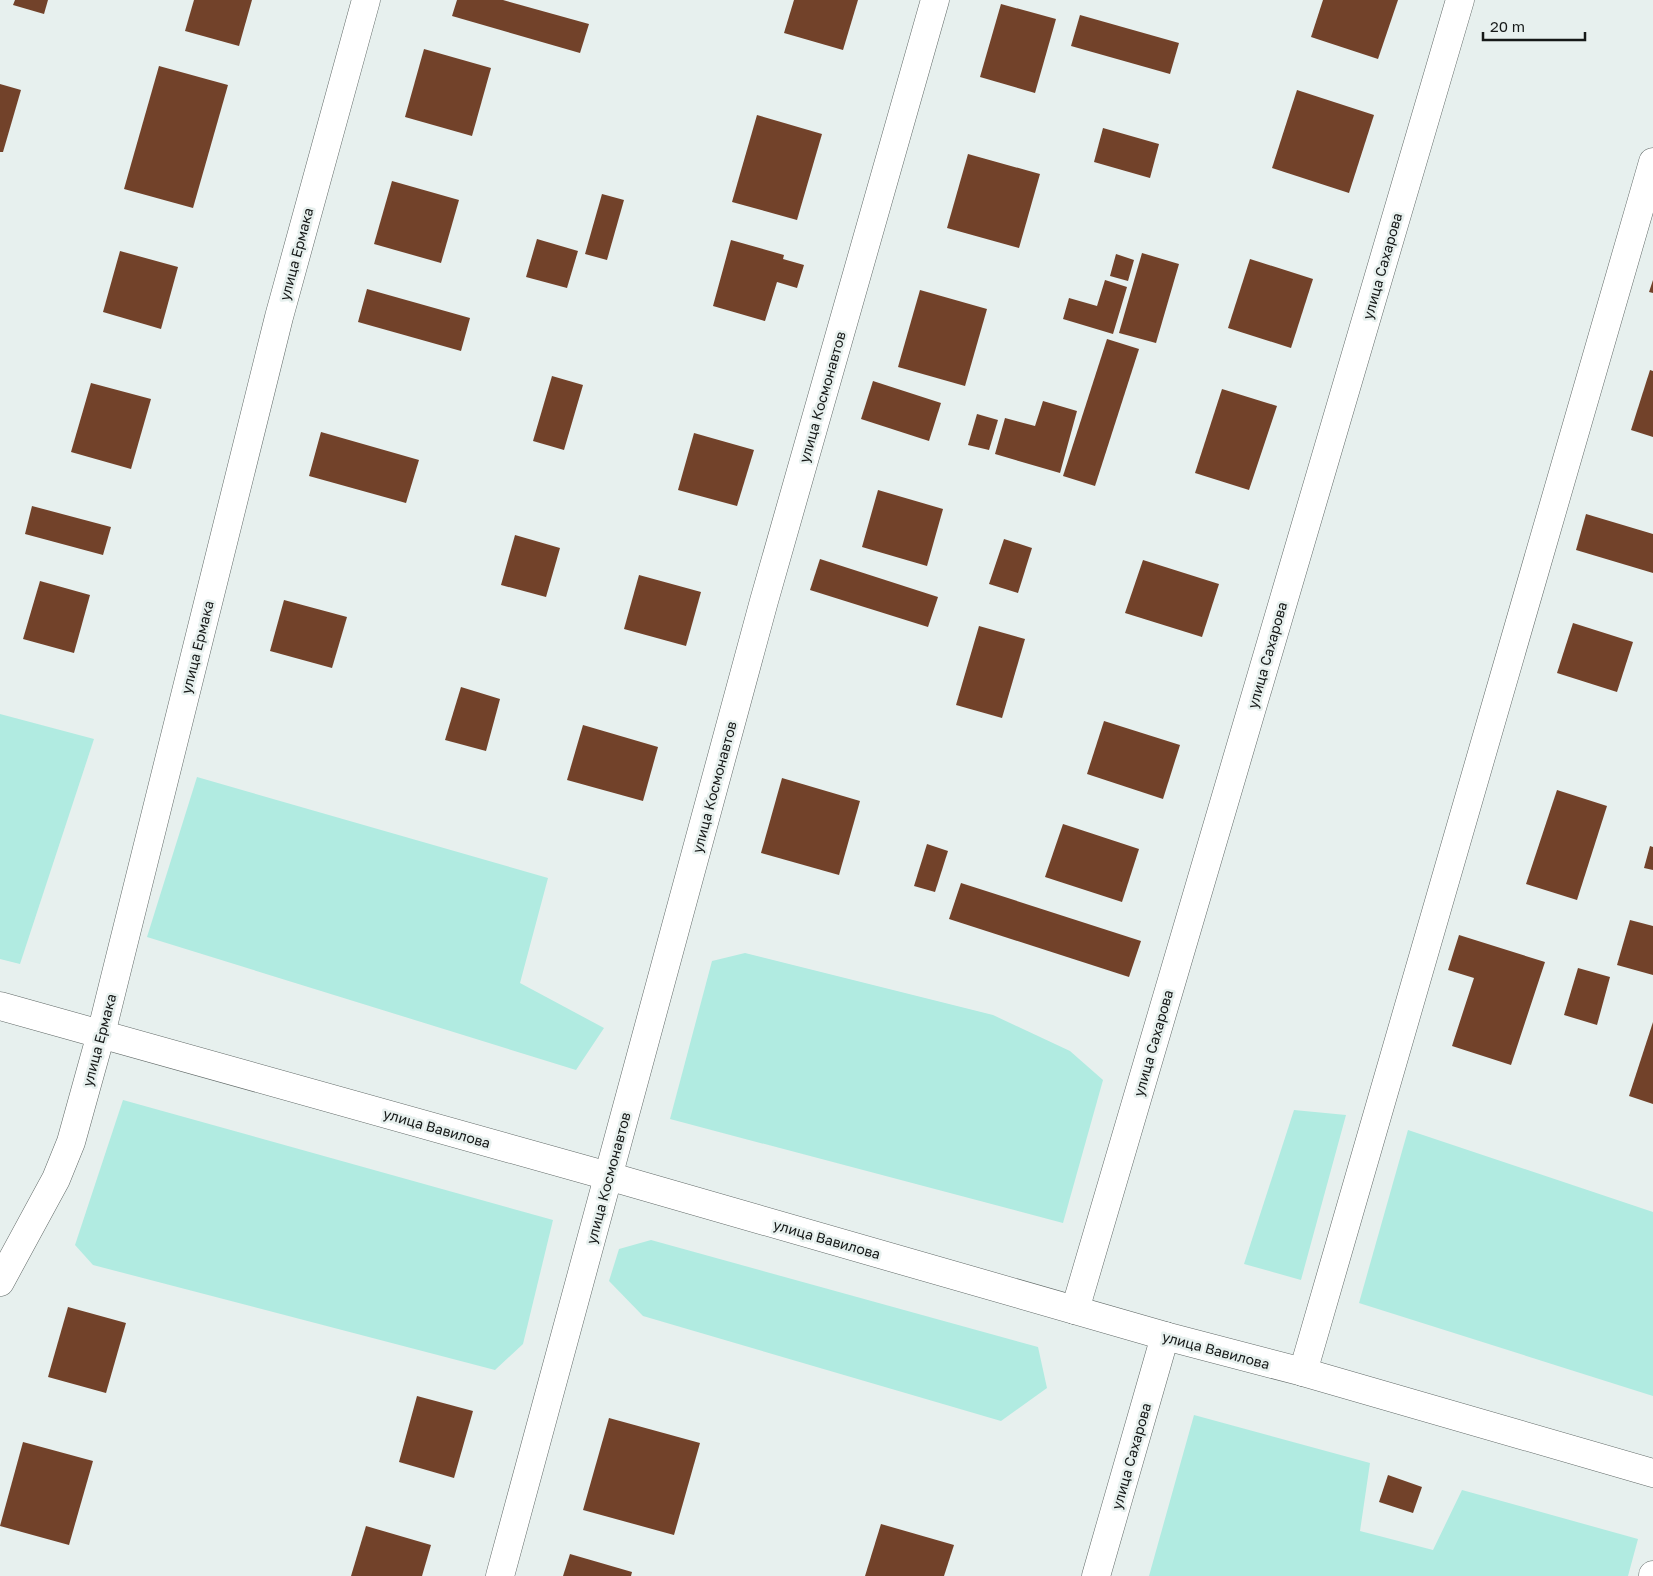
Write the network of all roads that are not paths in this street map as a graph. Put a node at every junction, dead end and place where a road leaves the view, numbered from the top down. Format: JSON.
{"nodes":[{"id":1,"x":366,"y":0,"type":"edge"},
{"id":2,"x":935,"y":0,"type":"edge"},
{"id":3,"x":1460,"y":0,"type":"edge"},
{"id":4,"x":1653,"y":162,"type":"edge"},
{"id":5,"x":0,"y":1006,"type":"edge"},
{"id":6,"x":101,"y":1034,"type":"junction"},
{"id":7,"x":608,"y":1176,"type":"junction"},
{"id":8,"x":0,"y":1282,"type":"edge"},
{"id":9,"x":1074,"y":1310,"type":"junction"},
{"id":10,"x":1165,"y":1336,"type":"junction"},
{"id":11,"x":1303,"y":1372,"type":"junction"},
{"id":12,"x":1653,"y":1473,"type":"edge"},
{"id":13,"x":500,"y":1576,"type":"edge"},
{"id":14,"x":1096,"y":1576,"type":"edge"}],
"edges":[{"from":1,"to":6,"type":"street","name":"улица Ермака"},
{"from":2,"to":7,"type":"street","name":"улица Космонавтов"},
{"from":3,"to":9,"type":"street","name":"улица Сахарова"},
{"from":4,"to":11,"type":"street"},
{"from":5,"to":6,"type":"street","name":"улица Вавилова"},
{"from":6,"to":7,"type":"street","name":"улица Вавилова"},
{"from":6,"to":8,"type":"street","name":"улица Ермака"},
{"from":7,"to":9,"type":"street","name":"улица Вавилова"},
{"from":7,"to":13,"type":"street","name":"улица Космонавтов"},
{"from":9,"to":10,"type":"street","name":"улица Вавилова"},
{"from":10,"to":11,"type":"street","name":"улица Вавилова"},
{"from":10,"to":14,"type":"street","name":"улица Сахарова"},
{"from":11,"to":12,"type":"street","name":"улица Вавилова"}]}
